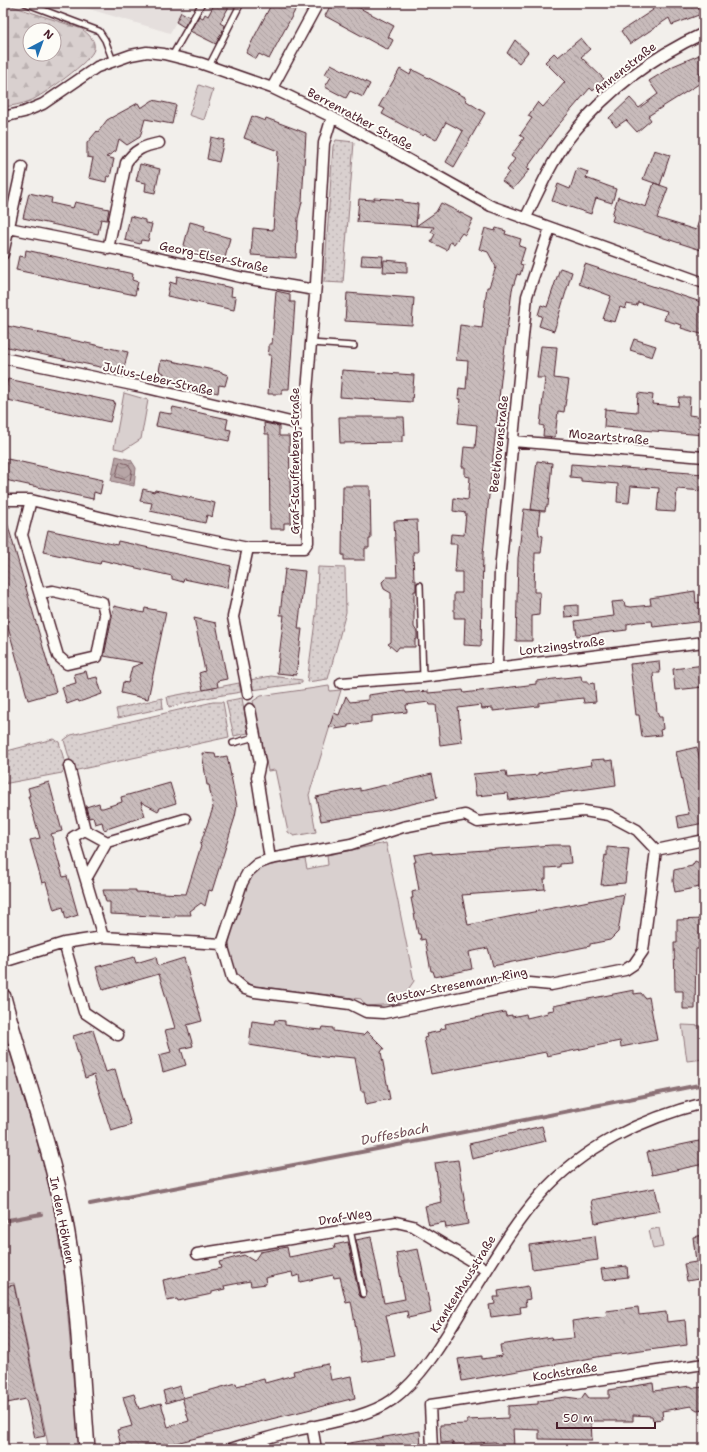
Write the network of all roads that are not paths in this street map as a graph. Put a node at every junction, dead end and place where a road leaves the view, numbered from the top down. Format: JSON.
{"nodes":[{"id":1,"x":25,"y":3,"type":"edge"},
{"id":2,"x":202,"y":3,"type":"edge"},
{"id":3,"x":241,"y":3,"type":"edge"},
{"id":4,"x":318,"y":3,"type":"edge"},
{"id":5,"x":704,"y":33,"type":"edge"},
{"id":6,"x":172,"y":56,"type":"junction"},
{"id":7,"x":113,"y":61,"type":"junction"},
{"id":8,"x":209,"y":66,"type":"junction"},
{"id":9,"x":272,"y":88,"type":"junction"},
{"id":10,"x":3,"y":116,"type":"edge"},
{"id":11,"x":332,"y":117,"type":"junction"},
{"id":12,"x":159,"y":143,"type":"dead end"},
{"id":13,"x":22,"y":167,"type":"dead end"},
{"id":14,"x":525,"y":219,"type":"junction"},
{"id":15,"x":9,"y":228,"type":"junction"},
{"id":16,"x":550,"y":228,"type":"junction"},
{"id":17,"x":108,"y":249,"type":"junction"},
{"id":18,"x":3,"y":254,"type":"edge"},
{"id":19,"x":704,"y":283,"type":"edge"},
{"id":20,"x":315,"y":290,"type":"junction"},
{"id":21,"x":311,"y":343,"type":"junction"},
{"id":22,"x":354,"y":346,"type":"dead end"},
{"id":23,"x":3,"y":358,"type":"edge"},
{"id":24,"x":307,"y":426,"type":"junction"},
{"id":25,"x":513,"y":441,"type":"junction"},
{"id":26,"x":704,"y":457,"type":"edge"},
{"id":27,"x":3,"y":500,"type":"edge"},
{"id":28,"x":31,"y":500,"type":"junction"},
{"id":29,"x":248,"y":548,"type":"junction"},
{"id":30,"x":420,"y":585,"type":"dead end"},
{"id":31,"x":40,"y":593,"type":"junction"},
{"id":32,"x":704,"y":642,"type":"edge"},
{"id":33,"x":497,"y":667,"type":"junction"},
{"id":34,"x":423,"y":677,"type":"junction"},
{"id":35,"x":341,"y":683,"type":"dead end"},
{"id":36,"x":248,"y":694,"type":"dead end"},
{"id":37,"x":250,"y":709,"type":"dead end"},
{"id":38,"x":255,"y":737,"type":"junction"},
{"id":39,"x":233,"y":743,"type":"dead end"},
{"id":40,"x":69,"y":766,"type":"dead end"},
{"id":41,"x":185,"y":819,"type":"dead end"},
{"id":42,"x":86,"y":830,"type":"junction"},
{"id":43,"x":704,"y":840,"type":"edge"},
{"id":44,"x":107,"y":842,"type":"junction"},
{"id":45,"x":656,"y":850,"type":"junction"},
{"id":46,"x":270,"y":859,"type":"junction"},
{"id":47,"x":86,"y":879,"type":"junction"},
{"id":48,"x":103,"y":937,"type":"junction"},
{"id":49,"x":64,"y":944,"type":"junction"},
{"id":50,"x":222,"y":944,"type":"junction"},
{"id":51,"x":3,"y":962,"type":"edge"},
{"id":52,"x":3,"y":997,"type":"edge"},
{"id":53,"x":118,"y":1035,"type":"dead end"},
{"id":54,"x":704,"y":1103,"type":"edge"},
{"id":55,"x":350,"y":1229,"type":"junction"},
{"id":56,"x":198,"y":1254,"type":"dead end"},
{"id":57,"x":486,"y":1270,"type":"junction"},
{"id":58,"x":363,"y":1294,"type":"dead end"},
{"id":59,"x":704,"y":1364,"type":"edge"},
{"id":60,"x":312,"y":1426,"type":"junction"},
{"id":61,"x":87,"y":1449,"type":"edge"},
{"id":62,"x":230,"y":1449,"type":"edge"},
{"id":63,"x":316,"y":1449,"type":"edge"},
{"id":64,"x":432,"y":1449,"type":"edge"}],
"edges":[{"from":1,"to":7,"type":"lane"},
{"from":2,"to":6,"type":"lane"},
{"from":3,"to":8,"type":"lane"},
{"from":4,"to":9,"type":"street"},
{"from":5,"to":14,"type":"street","name":"Annenstraße"},
{"from":6,"to":7,"type":"street","name":"Berrenrather Straße"},
{"from":6,"to":8,"type":"street","name":"Berrenrather Straße"},
{"from":7,"to":10,"type":"street","name":"Berrenrather Straße"},
{"from":8,"to":9,"type":"street","name":"Berrenrather Straße"},
{"from":9,"to":11,"type":"street","name":"Berrenrather Straße"},
{"from":11,"to":14,"type":"street","name":"Berrenrather Straße"},
{"from":11,"to":20,"type":"street","name":"Graf-Stauffenberg-Straße"},
{"from":12,"to":17,"type":"street"},
{"from":13,"to":15,"type":"street"},
{"from":14,"to":16,"type":"street","name":"Berrenrather Straße"},
{"from":15,"to":17,"type":"street","name":"Georg-Elser-Straße"},
{"from":15,"to":18,"type":"street"},
{"from":16,"to":19,"type":"street","name":"Berrenrather Straße"},
{"from":16,"to":25,"type":"street","name":"Beethovenstraße"},
{"from":17,"to":20,"type":"street","name":"Georg-Elser-Straße"},
{"from":20,"to":21,"type":"street","name":"Graf-Stauffenberg-Straße"},
{"from":21,"to":22,"type":"lane"},
{"from":21,"to":24,"type":"street","name":"Graf-Stauffenberg-Straße"},
{"from":23,"to":24,"type":"street","name":"Julius-Leber-Straße"},
{"from":24,"to":29,"type":"street","name":"Graf-Stauffenberg-Straße"},
{"from":25,"to":26,"type":"street","name":"Mozartstraße"},
{"from":25,"to":33,"type":"street","name":"Beethovenstraße"},
{"from":27,"to":28,"type":"street","name":"Graf-Stauffenberg-Straße"},
{"from":28,"to":29,"type":"street","name":"Graf-Stauffenberg-Straße"},
{"from":28,"to":31,"type":"street"},
{"from":29,"to":36,"type":"street"},
{"from":30,"to":34,"type":"lane"},
{"from":31,"to":31,"type":"street"},
{"from":32,"to":33,"type":"street","name":"Lortzingstraße"},
{"from":33,"to":34,"type":"street","name":"Lortzingstraße"},
{"from":34,"to":35,"type":"street","name":"Lortzingstraße"},
{"from":37,"to":38,"type":"street"},
{"from":38,"to":39,"type":"lane"},
{"from":38,"to":46,"type":"street"},
{"from":40,"to":42,"type":"street"},
{"from":41,"to":44,"type":"street"},
{"from":42,"to":44,"type":"street"},
{"from":42,"to":47,"type":"street"},
{"from":43,"to":45,"type":"street"},
{"from":44,"to":47,"type":"street"},
{"from":45,"to":46,"type":"street"},
{"from":45,"to":50,"type":"street","name":"Gustav-Stresemann-Ring"},
{"from":46,"to":50,"type":"street"},
{"from":47,"to":48,"type":"street"},
{"from":48,"to":49,"type":"street"},
{"from":48,"to":50,"type":"street"},
{"from":49,"to":51,"type":"street"},
{"from":49,"to":53,"type":"street"},
{"from":52,"to":61,"type":"street","name":"In den Höhnen"},
{"from":54,"to":57,"type":"street","name":"Krankenhausstraße"},
{"from":55,"to":56,"type":"street","name":"Draf-Weg"},
{"from":55,"to":57,"type":"street","name":"Draf-Weg"},
{"from":55,"to":58,"type":"lane"},
{"from":57,"to":60,"type":"street","name":"Krankenhausstraße"},
{"from":59,"to":64,"type":"street","name":"Kochstraße"},
{"from":60,"to":62,"type":"street","name":"Krankenhausstraße"},
{"from":60,"to":63,"type":"street"}]}
